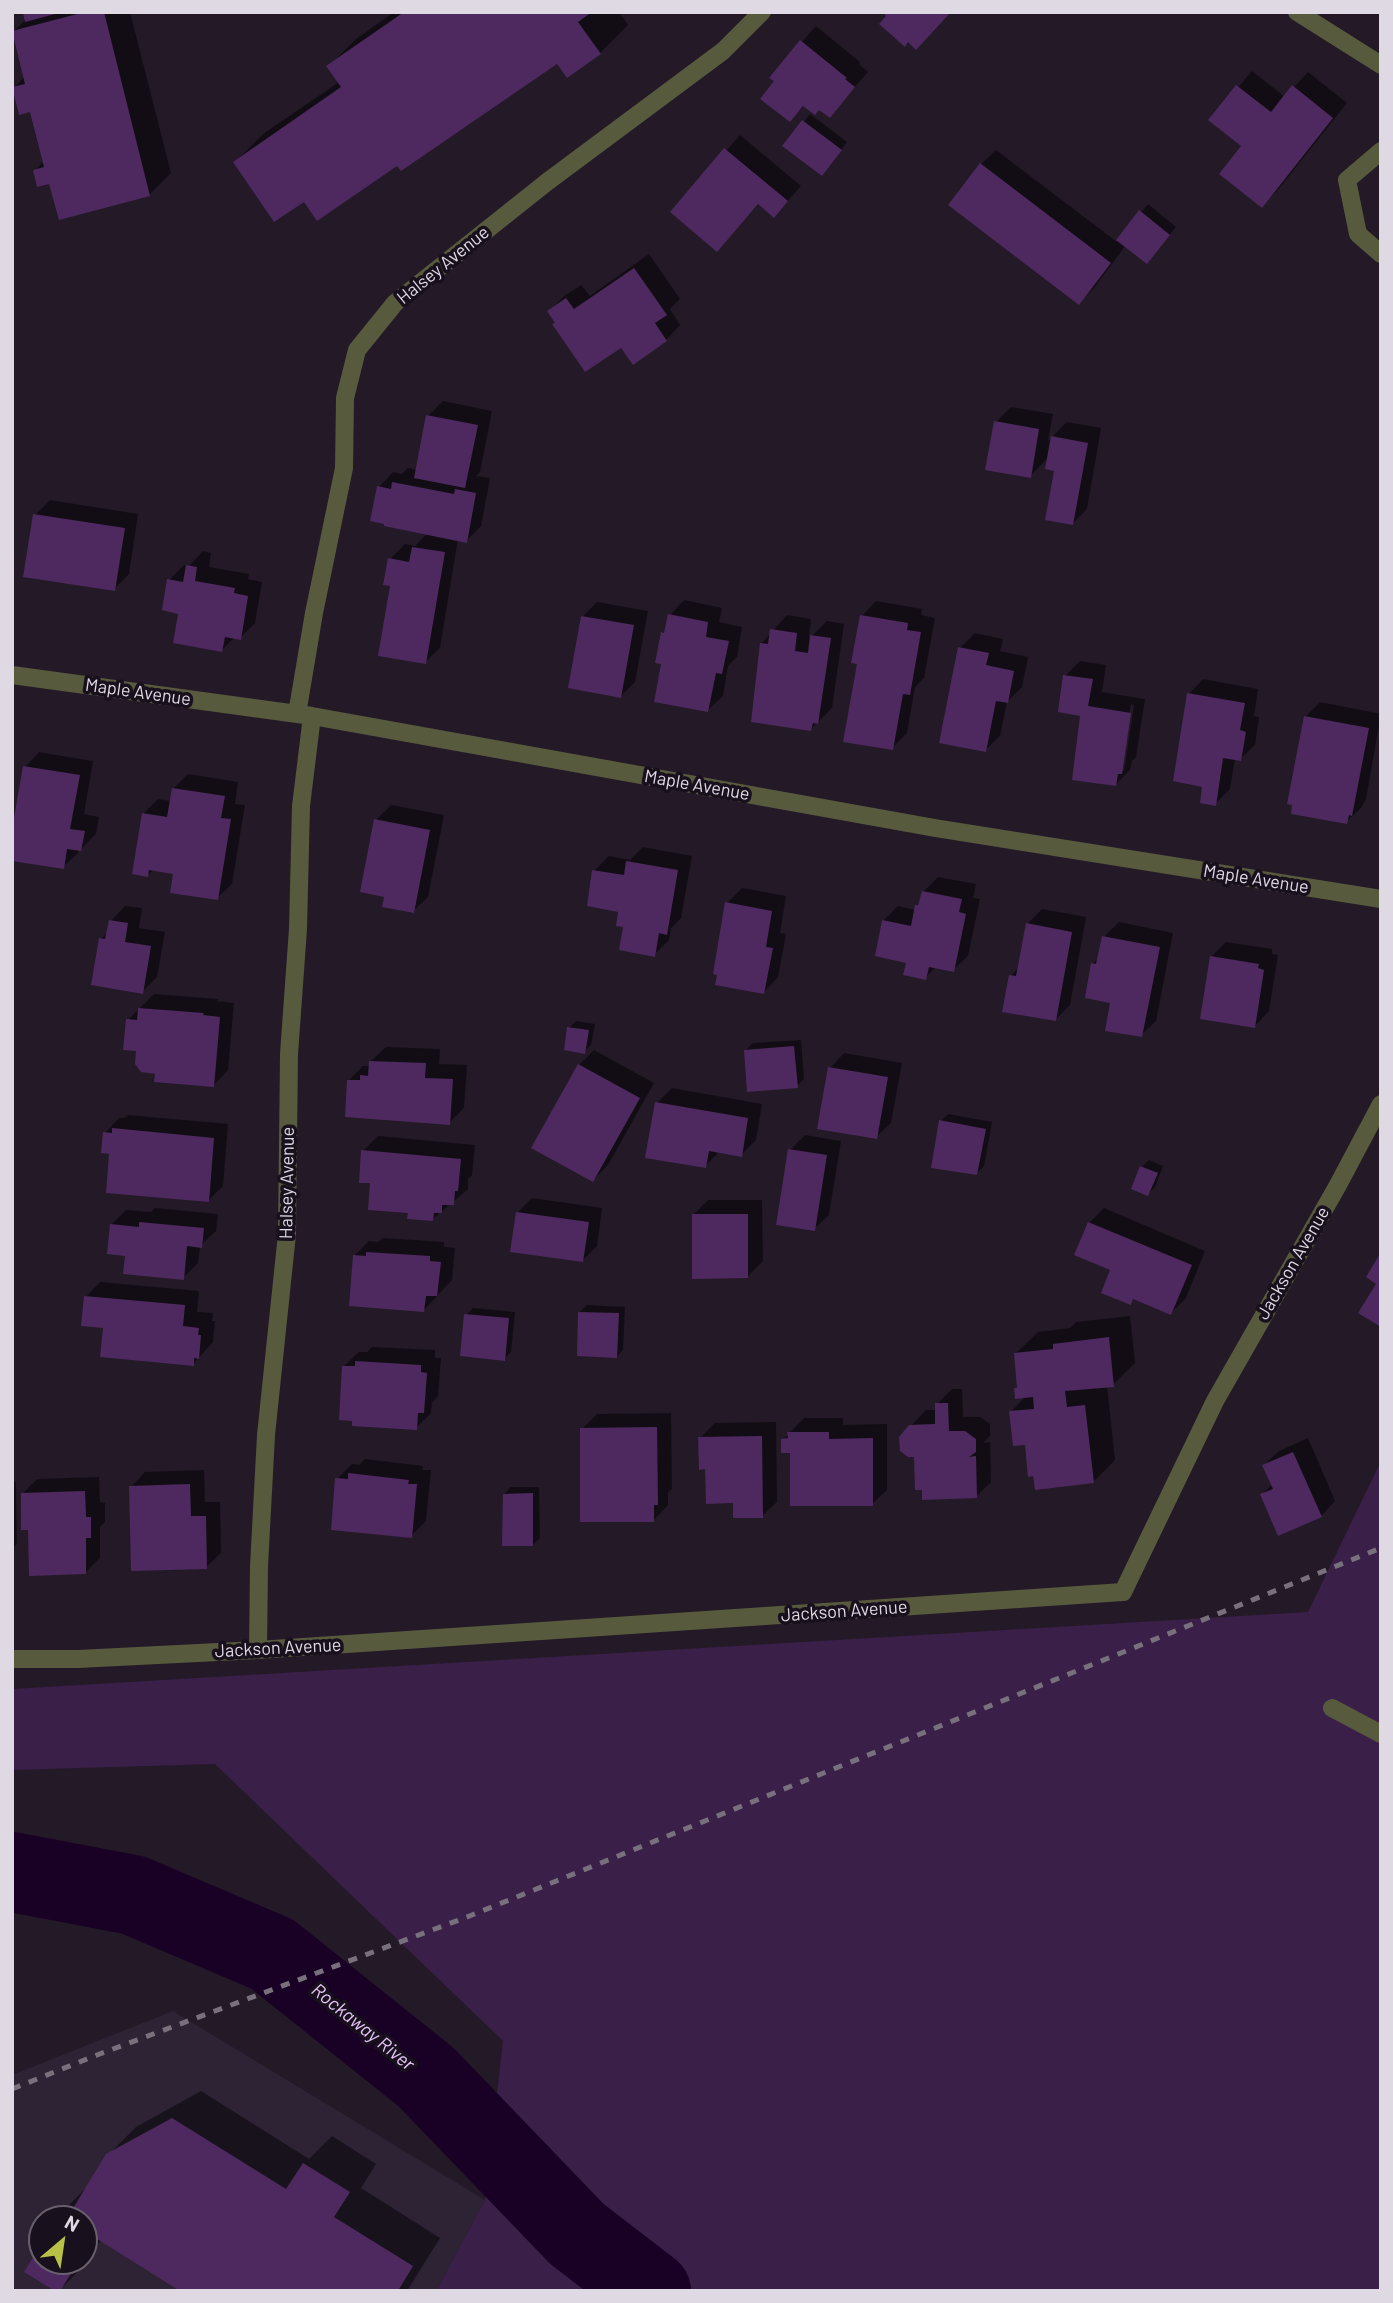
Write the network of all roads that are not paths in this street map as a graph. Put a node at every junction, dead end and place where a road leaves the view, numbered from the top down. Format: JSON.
{"nodes":[{"id":1,"x":762,"y":12,"type":"edge"},
{"id":2,"x":1297,"y":12,"type":"edge"},
{"id":3,"x":1381,"y":65,"type":"edge"},
{"id":4,"x":1381,"y":151,"type":"edge"},
{"id":5,"x":1381,"y":254,"type":"edge"},
{"id":6,"x":12,"y":675,"type":"edge"},
{"id":7,"x":304,"y":715,"type":"junction"},
{"id":8,"x":1381,"y":900,"type":"edge"},
{"id":9,"x":1381,"y":1104,"type":"edge"},
{"id":10,"x":258,"y":1650,"type":"junction"},
{"id":11,"x":12,"y":1659,"type":"edge"},
{"id":12,"x":1332,"y":1708,"type":"dead end"},
{"id":13,"x":1381,"y":1734,"type":"edge"}],
"edges":[{"from":1,"to":7,"type":"street","name":"Halsey Avenue"},
{"from":2,"to":3,"type":"street"},
{"from":4,"to":5,"type":"street"},
{"from":6,"to":7,"type":"street","name":"Maple Avenue"},
{"from":7,"to":8,"type":"street","name":"Maple Avenue"},
{"from":7,"to":10,"type":"street","name":"Halsey Avenue"},
{"from":9,"to":10,"type":"street","name":"Jackson Avenue"},
{"from":10,"to":11,"type":"street","name":"Jackson Avenue"},
{"from":12,"to":13,"type":"street"}]}
